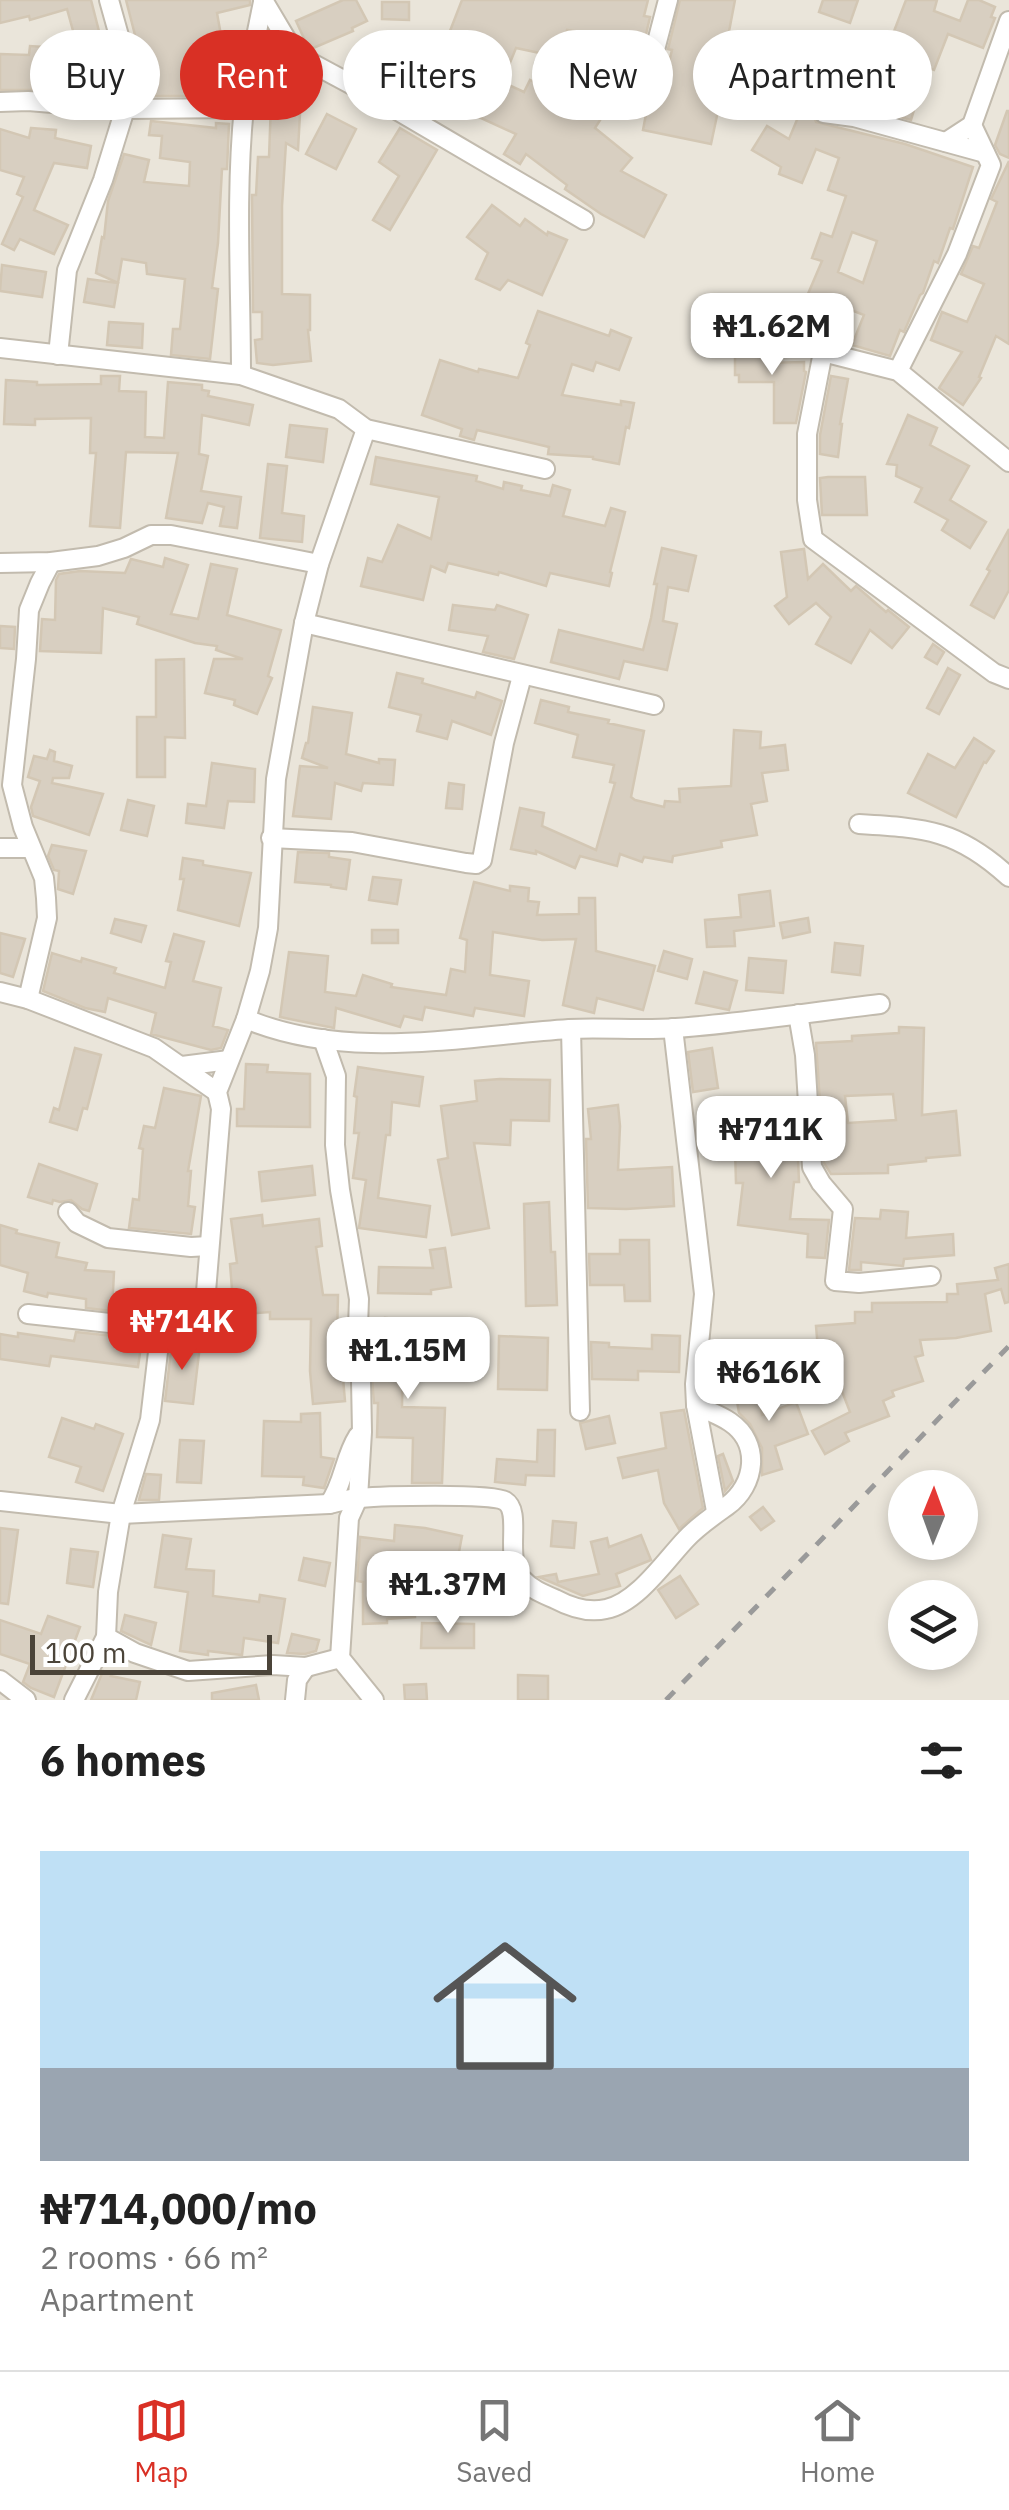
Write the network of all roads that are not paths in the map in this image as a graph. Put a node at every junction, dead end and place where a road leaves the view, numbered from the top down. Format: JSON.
{"nodes":[{"id":1,"x":109,"y":0,"type":"edge"},
{"id":2,"x":668,"y":0,"type":"edge"},
{"id":3,"x":263,"y":1,"type":"edge"},
{"id":4,"x":1009,"y":20,"type":"edge"},
{"id":5,"x":117,"y":30,"type":"edge"},
{"id":6,"x":257,"y":30,"type":"edge"},
{"id":7,"x":660,"y":30,"type":"edge"},
{"id":8,"x":30,"y":101,"type":"edge"},
{"id":9,"x":0,"y":102,"type":"edge"},
{"id":10,"x":122,"y":120,"type":"edge"},
{"id":11,"x":243,"y":120,"type":"edge"},
{"id":12,"x":868,"y":120,"type":"edge"},
{"id":13,"x":972,"y":125,"type":"junction"},
{"id":14,"x":946,"y":142,"type":"junction"},
{"id":15,"x":985,"y":153,"type":"junction"},
{"id":16,"x":584,"y":220,"type":"dead end"},
{"id":17,"x":753,"y":312,"type":"dead end"},
{"id":18,"x":0,"y":348,"type":"edge"},
{"id":19,"x":823,"y":352,"type":"junction"},
{"id":20,"x":58,"y":354,"type":"junction"},
{"id":21,"x":898,"y":371,"type":"junction"},
{"id":22,"x":241,"y":375,"type":"junction"},
{"id":23,"x":366,"y":429,"type":"junction"},
{"id":24,"x":1009,"y":462,"type":"edge"},
{"id":25,"x":545,"y":469,"type":"dead end"},
{"id":26,"x":52,"y":562,"type":"junction"},
{"id":27,"x":0,"y":563,"type":"edge"},
{"id":28,"x":320,"y":564,"type":"junction"},
{"id":29,"x":304,"y":623,"type":"junction"},
{"id":30,"x":522,"y":676,"type":"junction"},
{"id":31,"x":1009,"y":680,"type":"edge"},
{"id":32,"x":654,"y":705,"type":"dead end"},
{"id":33,"x":12,"y":785,"type":"junction"},
{"id":34,"x":0,"y":801,"type":"edge"},
{"id":35,"x":859,"y":824,"type":"dead end"},
{"id":36,"x":271,"y":838,"type":"junction"},
{"id":37,"x":0,"y":848,"type":"edge"},
{"id":38,"x":32,"y":848,"type":"junction"},
{"id":39,"x":1009,"y":878,"type":"edge"},
{"id":40,"x":0,"y":992,"type":"edge"},
{"id":41,"x":28,"y":999,"type":"junction"},
{"id":42,"x":880,"y":1004,"type":"dead end"},
{"id":43,"x":798,"y":1014,"type":"junction"},
{"id":44,"x":246,"y":1019,"type":"junction"},
{"id":45,"x":674,"y":1028,"type":"junction"},
{"id":46,"x":571,"y":1029,"type":"junction"},
{"id":47,"x":323,"y":1039,"type":"junction"},
{"id":48,"x":230,"y":1060,"type":"junction"},
{"id":49,"x":182,"y":1066,"type":"junction"},
{"id":50,"x":217,"y":1092,"type":"junction"},
{"id":51,"x":68,"y":1212,"type":"dead end"},
{"id":52,"x":208,"y":1246,"type":"junction"},
{"id":53,"x":931,"y":1276,"type":"dead end"},
{"id":54,"x":28,"y":1314,"type":"dead end"},
{"id":55,"x":164,"y":1329,"type":"junction"},
{"id":56,"x":696,"y":1405,"type":"junction"},
{"id":57,"x":580,"y":1410,"type":"dead end"},
{"id":58,"x":362,"y":1432,"type":"junction"},
{"id":59,"x":358,"y":1498,"type":"junction"},
{"id":60,"x":0,"y":1500,"type":"edge"},
{"id":61,"x":330,"y":1504,"type":"junction"},
{"id":62,"x":716,"y":1512,"type":"junction"},
{"id":63,"x":122,"y":1514,"type":"junction"},
{"id":64,"x":106,"y":1637,"type":"junction"},
{"id":65,"x":340,"y":1658,"type":"junction"},
{"id":66,"x":306,"y":1667,"type":"junction"},
{"id":67,"x":0,"y":1680,"type":"edge"},
{"id":68,"x":26,"y":1700,"type":"edge"},
{"id":69,"x":74,"y":1700,"type":"edge"},
{"id":70,"x":295,"y":1700,"type":"edge"},
{"id":71,"x":374,"y":1700,"type":"edge"}],
"edges":[{"from":1,"to":5,"type":"street"},
{"from":2,"to":7,"type":"street"},
{"from":3,"to":6,"type":"street"},
{"from":3,"to":16,"type":"street"},
{"from":4,"to":13,"type":"street"},
{"from":8,"to":9,"type":"street"},
{"from":10,"to":20,"type":"street"},
{"from":11,"to":22,"type":"street"},
{"from":12,"to":14,"type":"street"},
{"from":13,"to":14,"type":"street"},
{"from":13,"to":15,"type":"street"},
{"from":14,"to":15,"type":"street"},
{"from":15,"to":21,"type":"street"},
{"from":17,"to":19,"type":"street"},
{"from":18,"to":20,"type":"street"},
{"from":19,"to":21,"type":"street"},
{"from":19,"to":31,"type":"street"},
{"from":20,"to":22,"type":"street"},
{"from":21,"to":24,"type":"street"},
{"from":22,"to":23,"type":"street"},
{"from":23,"to":25,"type":"street"},
{"from":23,"to":28,"type":"street"},
{"from":26,"to":27,"type":"street"},
{"from":26,"to":28,"type":"street"},
{"from":26,"to":33,"type":"street"},
{"from":28,"to":29,"type":"street"},
{"from":29,"to":30,"type":"street"},
{"from":29,"to":36,"type":"street"},
{"from":30,"to":32,"type":"street"},
{"from":30,"to":36,"type":"street"},
{"from":33,"to":34,"type":"street"},
{"from":33,"to":38,"type":"street"},
{"from":35,"to":39,"type":"street"},
{"from":36,"to":44,"type":"street"},
{"from":37,"to":38,"type":"street"},
{"from":38,"to":41,"type":"street"},
{"from":40,"to":41,"type":"street"},
{"from":41,"to":49,"type":"street"},
{"from":42,"to":43,"type":"street"},
{"from":43,"to":45,"type":"street"},
{"from":43,"to":53,"type":"street"},
{"from":44,"to":47,"type":"street"},
{"from":44,"to":48,"type":"street"},
{"from":45,"to":46,"type":"street"},
{"from":45,"to":56,"type":"street"},
{"from":46,"to":47,"type":"street"},
{"from":46,"to":57,"type":"street"},
{"from":47,"to":58,"type":"street"},
{"from":48,"to":49,"type":"street"},
{"from":48,"to":50,"type":"street"},
{"from":49,"to":50,"type":"street"},
{"from":50,"to":52,"type":"street"},
{"from":51,"to":52,"type":"street"},
{"from":52,"to":55,"type":"street"},
{"from":54,"to":55,"type":"street"},
{"from":55,"to":63,"type":"street"},
{"from":56,"to":62,"type":"street"},
{"from":56,"to":62,"type":"street"},
{"from":58,"to":59,"type":"street"},
{"from":58,"to":61,"type":"street"},
{"from":59,"to":61,"type":"street"},
{"from":59,"to":62,"type":"street"},
{"from":59,"to":65,"type":"street"},
{"from":60,"to":63,"type":"street"},
{"from":61,"to":63,"type":"street"},
{"from":63,"to":64,"type":"street"},
{"from":64,"to":66,"type":"street"},
{"from":64,"to":69,"type":"street"},
{"from":65,"to":66,"type":"street"},
{"from":65,"to":71,"type":"street"},
{"from":66,"to":70,"type":"street"},
{"from":67,"to":68,"type":"street"}]}
